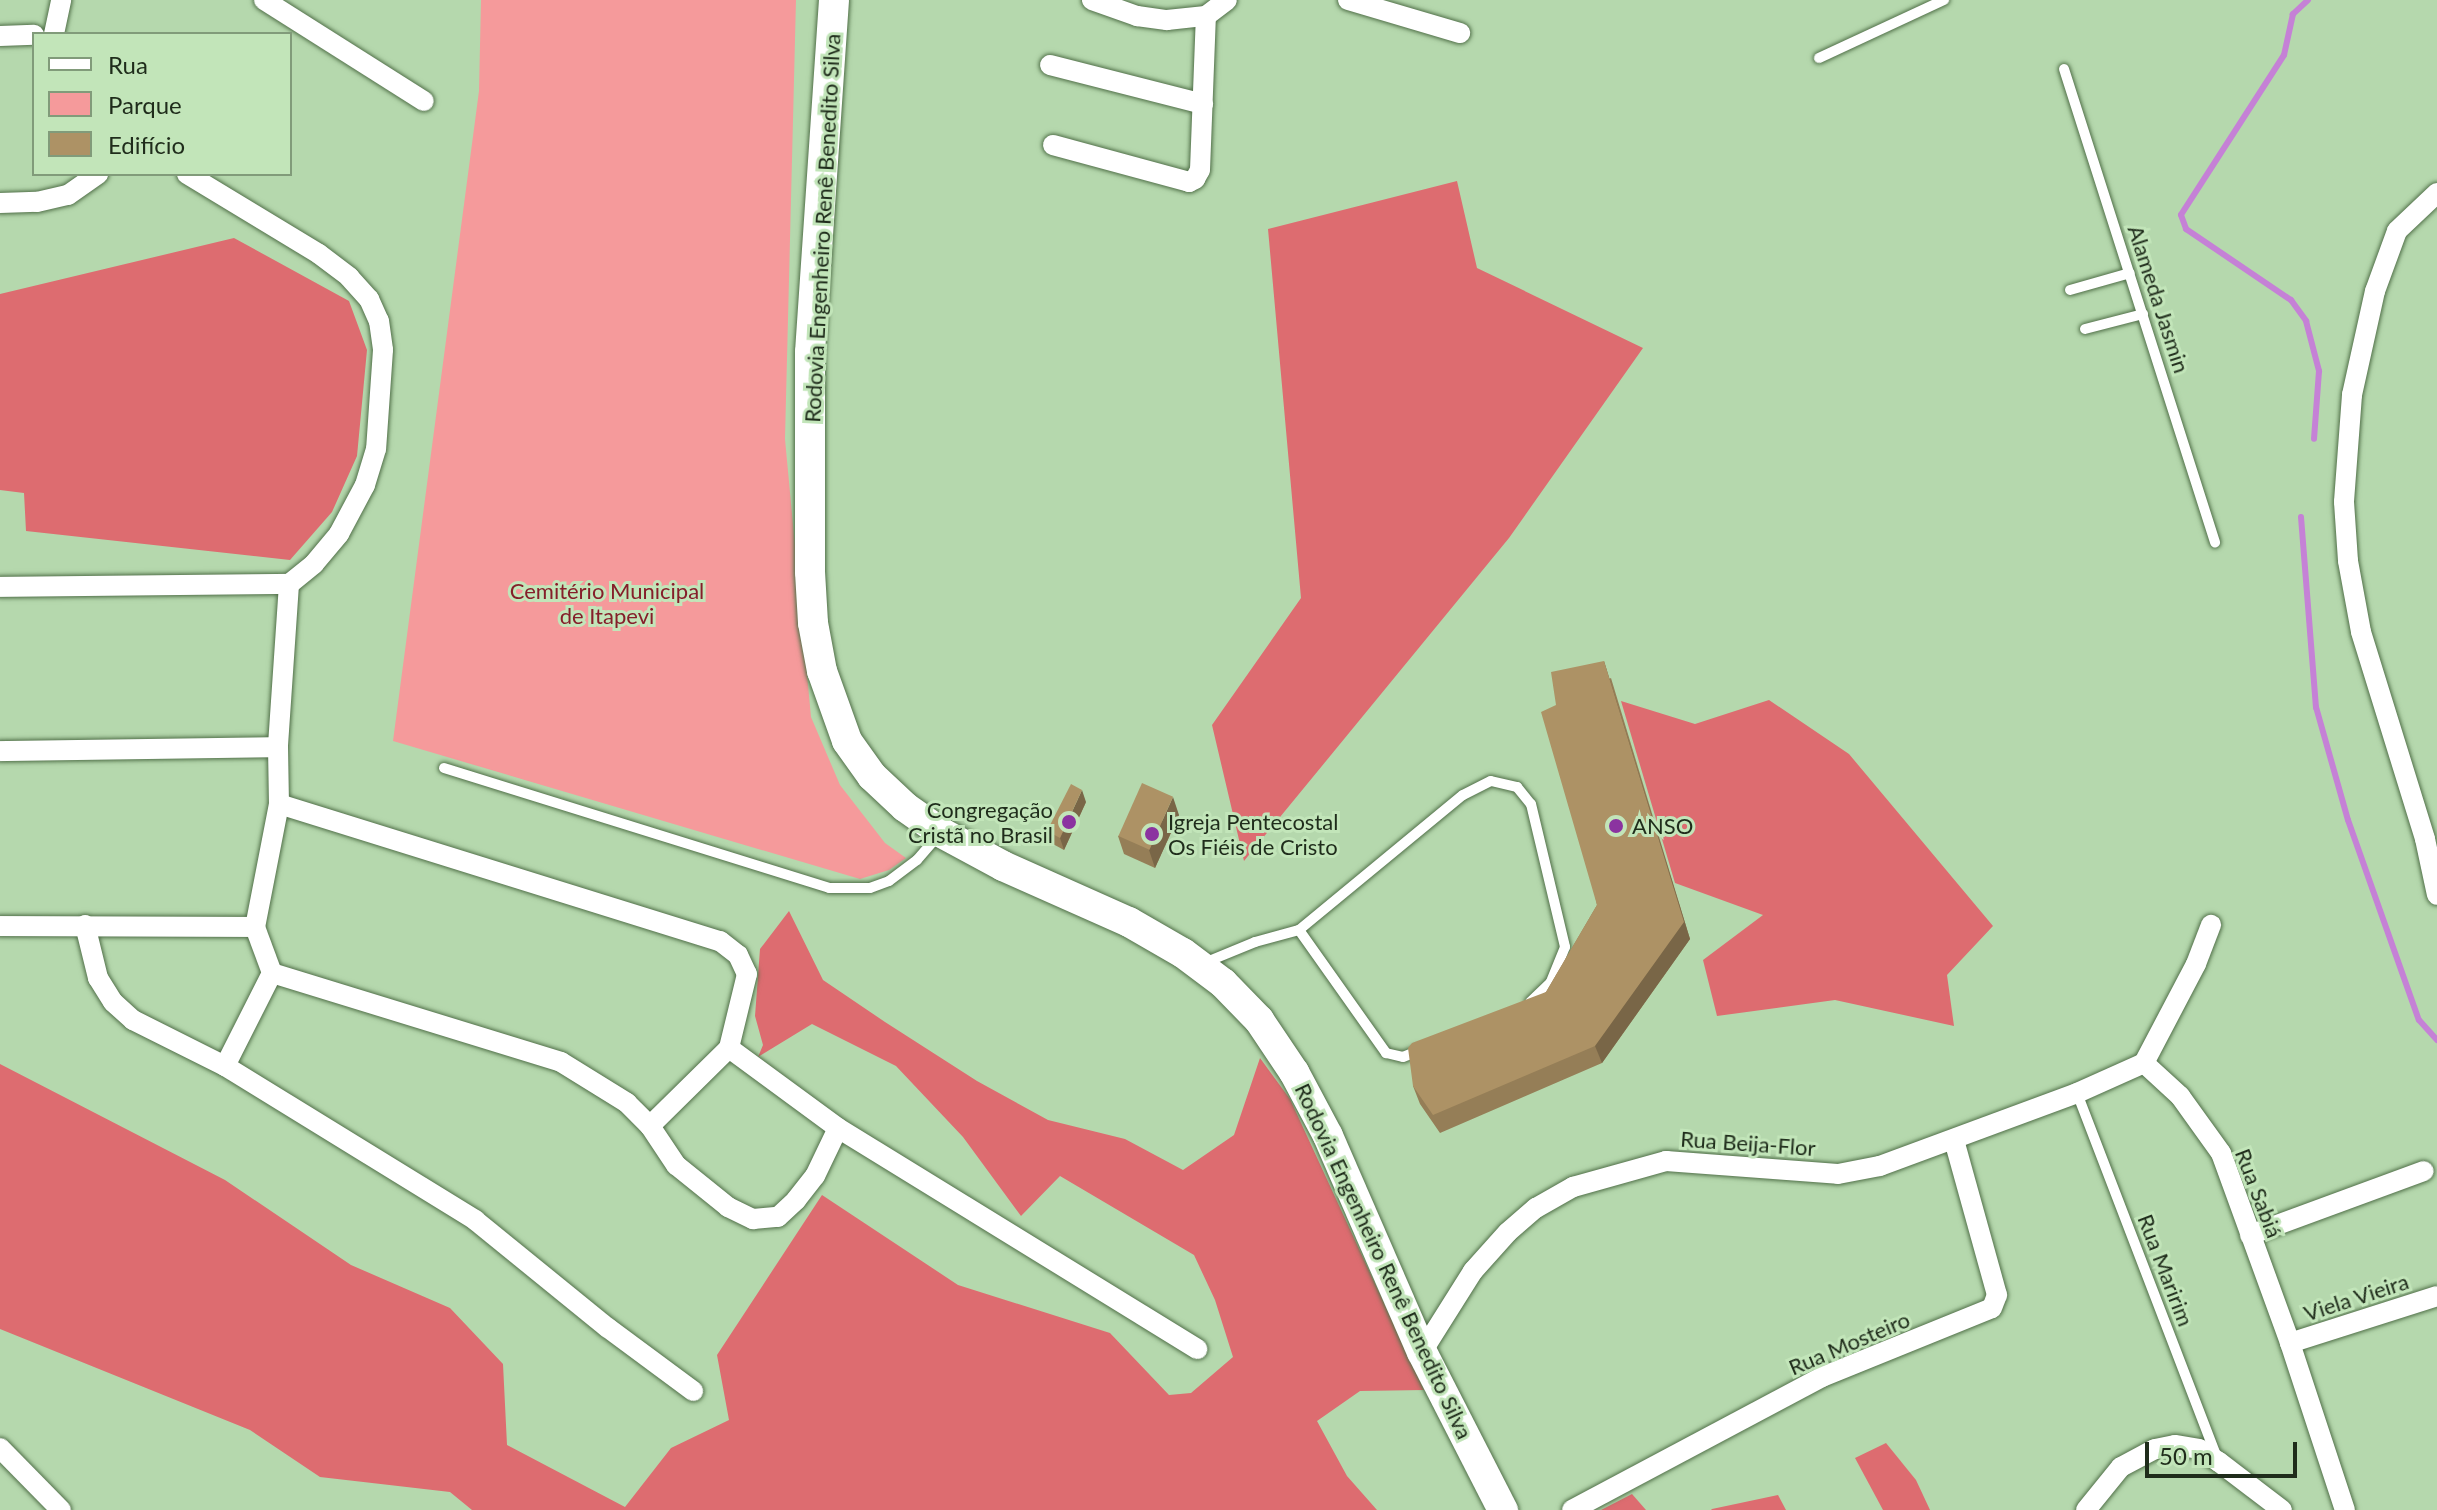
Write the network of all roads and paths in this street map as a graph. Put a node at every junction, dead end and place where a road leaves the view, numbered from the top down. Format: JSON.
{"nodes":[{"id":1,"x":61,"y":0,"type":"edge"},
{"id":2,"x":264,"y":0,"type":"edge"},
{"id":3,"x":834,"y":0,"type":"edge"},
{"id":4,"x":1092,"y":0,"type":"edge"},
{"id":5,"x":1227,"y":0,"type":"edge"},
{"id":6,"x":1348,"y":0,"type":"edge"},
{"id":7,"x":1944,"y":0,"type":"edge"},
{"id":8,"x":1206,"y":16,"type":"junction"},
{"id":9,"x":54,"y":32,"type":"edge"},
{"id":10,"x":1460,"y":33,"type":"dead end"},
{"id":11,"x":32,"y":35,"type":"edge"},
{"id":12,"x":0,"y":36,"type":"edge"},
{"id":13,"x":1819,"y":58,"type":"dead end"},
{"id":14,"x":1050,"y":65,"type":"dead end"},
{"id":15,"x":2064,"y":69,"type":"dead end"},
{"id":16,"x":424,"y":101,"type":"dead end"},
{"id":17,"x":1203,"y":104,"type":"junction"},
{"id":18,"x":1053,"y":145,"type":"dead end"},
{"id":19,"x":95,"y":176,"type":"edge"},
{"id":20,"x":190,"y":176,"type":"edge"},
{"id":21,"x":2437,"y":193,"type":"edge"},
{"id":22,"x":0,"y":203,"type":"edge"},
{"id":23,"x":2130,"y":273,"type":"junction"},
{"id":24,"x":2070,"y":290,"type":"dead end"},
{"id":25,"x":2143,"y":314,"type":"junction"},
{"id":26,"x":2085,"y":329,"type":"dead end"},
{"id":27,"x":2215,"y":542,"type":"dead end"},
{"id":28,"x":289,"y":584,"type":"junction"},
{"id":29,"x":0,"y":587,"type":"edge"},
{"id":30,"x":278,"y":747,"type":"junction"},
{"id":31,"x":0,"y":751,"type":"edge"},
{"id":32,"x":444,"y":768,"type":"dead end"},
{"id":33,"x":279,"y":804,"type":"junction"},
{"id":34,"x":942,"y":833,"type":"junction"},
{"id":35,"x":2437,"y":895,"type":"edge"},
{"id":36,"x":85,"y":925,"type":"junction"},
{"id":37,"x":2211,"y":925,"type":"dead end"},
{"id":38,"x":0,"y":926,"type":"edge"},
{"id":39,"x":255,"y":927,"type":"junction"},
{"id":40,"x":1299,"y":930,"type":"junction"},
{"id":41,"x":1199,"y":965,"type":"junction"},
{"id":42,"x":272,"y":973,"type":"junction"},
{"id":43,"x":1523,"y":1005,"type":"edge"},
{"id":44,"x":1430,"y":1045,"type":"edge"},
{"id":45,"x":729,"y":1048,"type":"junction"},
{"id":46,"x":2144,"y":1063,"type":"junction"},
{"id":47,"x":225,"y":1066,"type":"junction"},
{"id":48,"x":2077,"y":1093,"type":"junction"},
{"id":49,"x":650,"y":1126,"type":"junction"},
{"id":50,"x":838,"y":1128,"type":"junction"},
{"id":51,"x":1954,"y":1140,"type":"junction"},
{"id":52,"x":2424,"y":1171,"type":"dead end"},
{"id":53,"x":2250,"y":1235,"type":"junction"},
{"id":54,"x":2437,"y":1296,"type":"edge"},
{"id":55,"x":2290,"y":1343,"type":"junction"},
{"id":56,"x":1197,"y":1349,"type":"dead end"},
{"id":57,"x":1422,"y":1352,"type":"junction"},
{"id":58,"x":693,"y":1391,"type":"dead end"},
{"id":59,"x":0,"y":1448,"type":"edge"},
{"id":60,"x":2219,"y":1462,"type":"junction"},
{"id":61,"x":2092,"y":1507,"type":"edge"},
{"id":62,"x":61,"y":1510,"type":"edge"},
{"id":63,"x":1503,"y":1510,"type":"edge"},
{"id":64,"x":1572,"y":1510,"type":"edge"},
{"id":65,"x":2282,"y":1510,"type":"edge"},
{"id":66,"x":2345,"y":1510,"type":"edge"}],
"edges":[{"from":1,"to":9,"type":"street"},
{"from":2,"to":16,"type":"street"},
{"from":3,"to":34,"type":"main road","name":"Rodovia Engenheiro Renê Benedito Silva"},
{"from":4,"to":8,"type":"street"},
{"from":5,"to":8,"type":"street"},
{"from":6,"to":10,"type":"street"},
{"from":7,"to":13,"type":"lane"},
{"from":8,"to":17,"type":"street"},
{"from":11,"to":12,"type":"street"},
{"from":14,"to":17,"type":"street"},
{"from":15,"to":23,"type":"lane","name":"Alameda Jasmin"},
{"from":17,"to":18,"type":"street"},
{"from":19,"to":22,"type":"street"},
{"from":20,"to":28,"type":"street"},
{"from":21,"to":35,"type":"street"},
{"from":23,"to":24,"type":"lane"},
{"from":23,"to":25,"type":"lane","name":"Alameda Jasmin"},
{"from":25,"to":26,"type":"lane"},
{"from":25,"to":27,"type":"lane","name":"Alameda Jasmin"},
{"from":28,"to":29,"type":"street"},
{"from":28,"to":30,"type":"street"},
{"from":30,"to":31,"type":"street"},
{"from":30,"to":33,"type":"street"},
{"from":32,"to":34,"type":"lane"},
{"from":33,"to":39,"type":"street"},
{"from":33,"to":45,"type":"street"},
{"from":34,"to":41,"type":"main road","name":"Rodovia Engenheiro Renê Benedito Silva"},
{"from":36,"to":38,"type":"street"},
{"from":36,"to":39,"type":"street"},
{"from":36,"to":47,"type":"street"},
{"from":37,"to":46,"type":"street"},
{"from":39,"to":42,"type":"street"},
{"from":40,"to":41,"type":"lane"},
{"from":40,"to":43,"type":"lane"},
{"from":40,"to":44,"type":"lane"},
{"from":41,"to":57,"type":"main road","name":"Rodovia Engenheiro Renê Benedito Silva"},
{"from":42,"to":47,"type":"street"},
{"from":42,"to":49,"type":"street"},
{"from":45,"to":49,"type":"street"},
{"from":45,"to":50,"type":"street"},
{"from":46,"to":48,"type":"street"},
{"from":46,"to":53,"type":"street","name":"Rua Sabiá"},
{"from":47,"to":58,"type":"street"},
{"from":48,"to":51,"type":"street"},
{"from":48,"to":60,"type":"lane","name":"Rua Maririm"},
{"from":49,"to":50,"type":"street"},
{"from":50,"to":56,"type":"street"},
{"from":51,"to":57,"type":"street","name":"Rua Beija-Flor"},
{"from":51,"to":64,"type":"street","name":"Rua Mosteiro"},
{"from":52,"to":53,"type":"street"},
{"from":53,"to":55,"type":"street","name":"Rua Sabiá"},
{"from":54,"to":55,"type":"street","name":"Viela Vieira"},
{"from":55,"to":66,"type":"street","name":"Rua Sabiá"},
{"from":57,"to":63,"type":"main road","name":"Rodovia Engenheiro Renê Benedito Silva"},
{"from":59,"to":62,"type":"street"},
{"from":60,"to":61,"type":"street"},
{"from":60,"to":65,"type":"street"}]}
